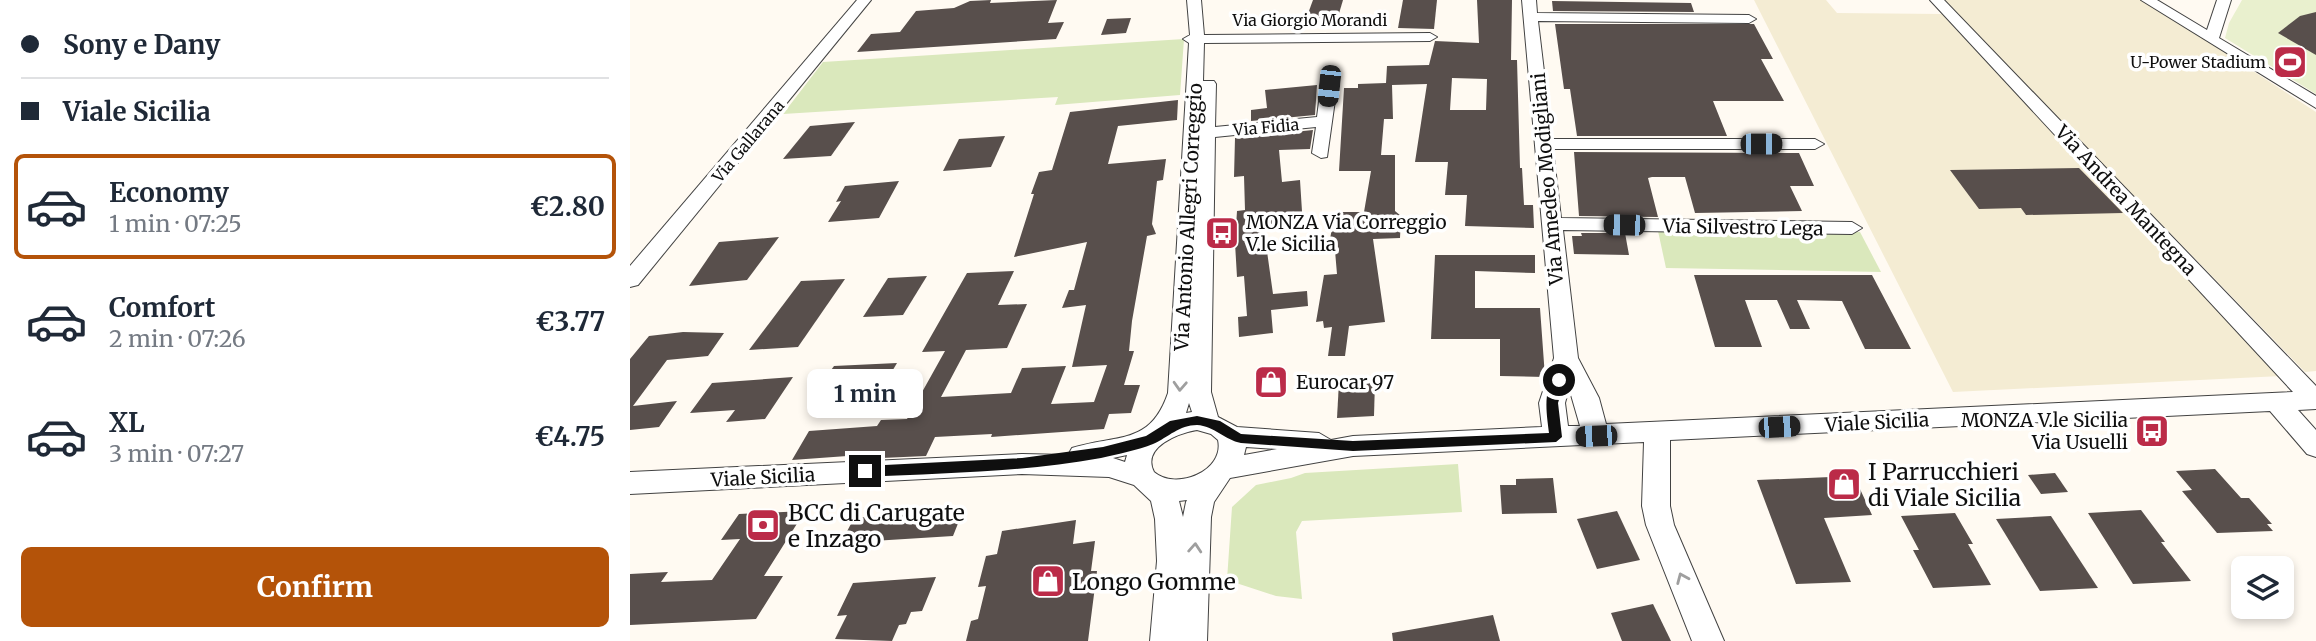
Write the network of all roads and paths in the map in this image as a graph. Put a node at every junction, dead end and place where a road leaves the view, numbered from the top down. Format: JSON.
{"nodes":[{"id":1,"x":864,"y":0,"type":"edge"},
{"id":2,"x":1194,"y":0,"type":"edge"},
{"id":3,"x":1205,"y":0,"type":"edge"},
{"id":4,"x":1937,"y":0,"type":"edge"},
{"id":5,"x":2148,"y":0,"type":"edge"},
{"id":6,"x":2224,"y":0,"type":"edge"},
{"id":7,"x":1530,"y":9,"type":"edge"},
{"id":8,"x":1749,"y":19,"type":"dead end"},
{"id":9,"x":1430,"y":37,"type":"dead end"},
{"id":10,"x":1198,"y":38,"type":"junction"},
{"id":11,"x":2211,"y":38,"type":"junction"},
{"id":12,"x":1329,"y":86,"type":"dead end"},
{"id":13,"x":2316,"y":103,"type":"edge"},
{"id":14,"x":1325,"y":121,"type":"junction"},
{"id":15,"x":1208,"y":132,"type":"junction"},
{"id":16,"x":1545,"y":144,"type":"junction"},
{"id":17,"x":1815,"y":144,"type":"dead end"},
{"id":18,"x":1321,"y":153,"type":"dead end"},
{"id":19,"x":1550,"y":224,"type":"junction"},
{"id":20,"x":1852,"y":228,"type":"dead end"},
{"id":21,"x":630,"y":280,"type":"edge"},
{"id":22,"x":1566,"y":358,"type":"junction"},
{"id":23,"x":2316,"y":400,"type":"edge"},
{"id":24,"x":2276,"y":402,"type":"junction"},
{"id":25,"x":1208,"y":422,"type":"junction"},
{"id":26,"x":1657,"y":433,"type":"junction"},
{"id":27,"x":1156,"y":435,"type":"junction"},
{"id":28,"x":1231,"y":436,"type":"junction"},
{"id":29,"x":1596,"y":436,"type":"junction"},
{"id":30,"x":1556,"y":437,"type":"junction"},
{"id":31,"x":1353,"y":446,"type":"junction"},
{"id":32,"x":2316,"y":447,"type":"edge"},
{"id":33,"x":1022,"y":464,"type":"junction"},
{"id":34,"x":1218,"y":475,"type":"junction"},
{"id":35,"x":1150,"y":482,"type":"junction"},
{"id":36,"x":630,"y":483,"type":"edge"},
{"id":37,"x":1166,"y":641,"type":"edge"},
{"id":38,"x":1191,"y":641,"type":"edge"},
{"id":39,"x":1708,"y":641,"type":"edge"}],
"edges":[{"from":1,"to":21,"type":"street","name":"Via Gallarana"},
{"from":2,"to":10,"type":"street","name":"Via Antonio Allegri Correggio"},
{"from":3,"to":10,"type":"street","name":"Via Antonio Allegri Correggio"},
{"from":4,"to":23,"type":"street","name":"Via Andrea Mantegna"},
{"from":5,"to":11,"type":"street"},
{"from":6,"to":11,"type":"street"},
{"from":7,"to":8,"type":"street"},
{"from":7,"to":16,"type":"street","name":"Via Amedeo Modigliani"},
{"from":9,"to":10,"type":"street","name":"Via Giorgio Morandi"},
{"from":10,"to":15,"type":"street","name":"Via Antonio Allegri Correggio"},
{"from":10,"to":27,"type":"street","name":"Via Antonio Allegri Correggio","one_way":true},
{"from":11,"to":13,"type":"street"},
{"from":12,"to":14,"type":"street","name":"Via Fidia"},
{"from":14,"to":15,"type":"street","name":"Via Fidia"},
{"from":14,"to":18,"type":"street","name":"Via Fidia"},
{"from":15,"to":25,"type":"street","name":"Via Antonio Allegri Correggio"},
{"from":16,"to":17,"type":"street"},
{"from":16,"to":19,"type":"street","name":"Via Amedeo Modigliani"},
{"from":19,"to":20,"type":"street","name":"Via Silvestro Lega"},
{"from":19,"to":22,"type":"street","name":"Via Amedeo Modigliani"},
{"from":22,"to":29,"type":"street","name":"Via Amedeo Modigliani"},
{"from":22,"to":30,"type":"street","name":"Via Amedeo Modigliani"},
{"from":23,"to":24,"type":"street","name":"Viale Sicilia"},
{"from":24,"to":26,"type":"street","name":"Viale Sicilia"},
{"from":24,"to":32,"type":"street"},
{"from":25,"to":27,"type":"street"},
{"from":25,"to":28,"type":"street"},
{"from":26,"to":29,"type":"street","name":"Viale Sicilia"},
{"from":39,"to":26,"type":"street","one_way":true},
{"from":27,"to":33,"type":"street","name":"Viale Sicilia"},
{"from":27,"to":35,"type":"street"},
{"from":28,"to":31,"type":"street","name":"Viale Sicilia"},
{"from":28,"to":34,"type":"street"},
{"from":29,"to":30,"type":"street","name":"Viale Sicilia"},
{"from":30,"to":31,"type":"street","name":"Viale Sicilia"},
{"from":31,"to":34,"type":"street","name":"Viale Sicilia"},
{"from":33,"to":35,"type":"street","name":"Viale Sicilia"},
{"from":33,"to":36,"type":"street","name":"Viale Sicilia"},
{"from":34,"to":35,"type":"street"},
{"from":38,"to":34,"type":"street","one_way":true},
{"from":35,"to":37,"type":"street"}]}
